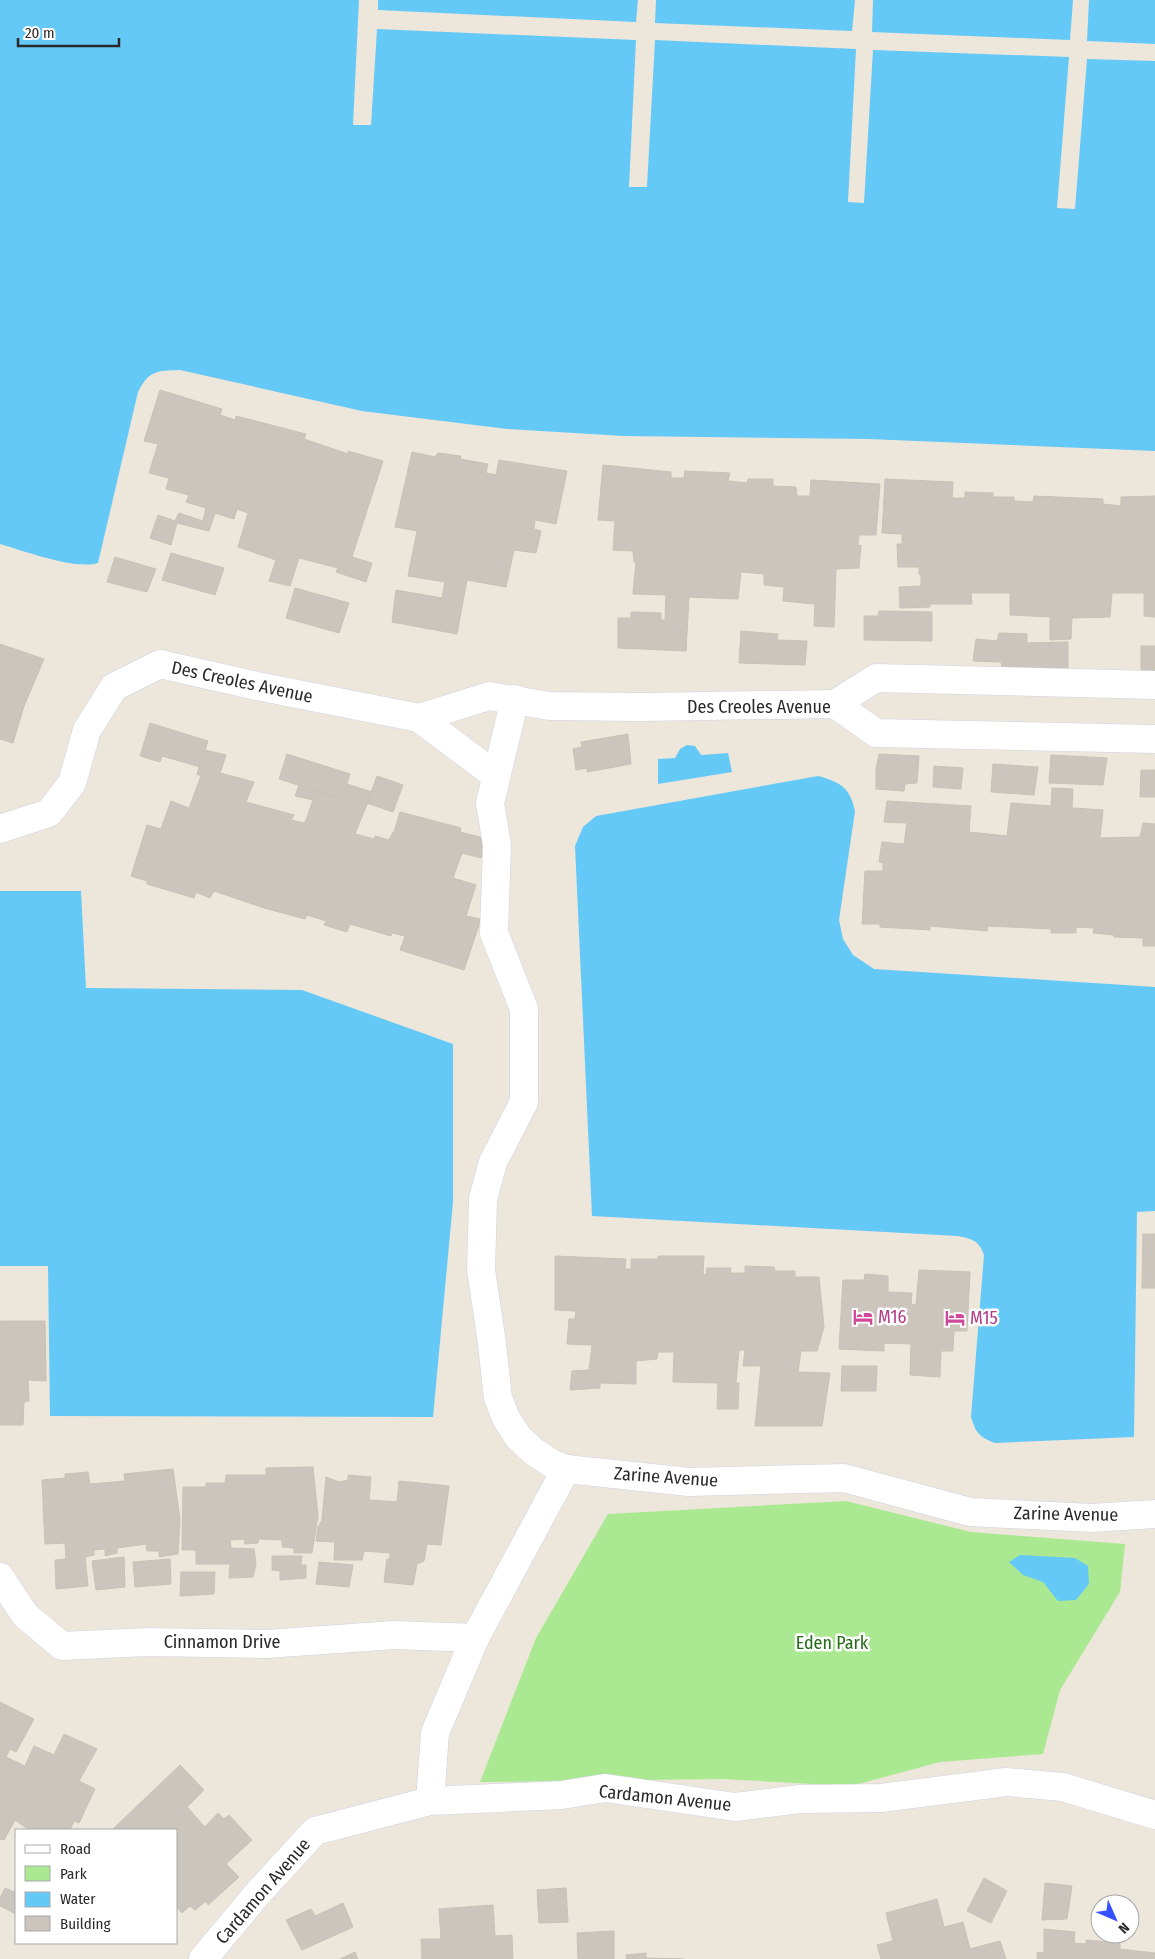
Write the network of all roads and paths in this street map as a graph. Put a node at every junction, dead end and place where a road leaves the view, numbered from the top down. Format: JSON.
{"nodes":[{"id":1,"x":1155,"y":685,"type":"edge"},
{"id":2,"x":515,"y":699,"type":"junction"},
{"id":3,"x":835,"y":704,"type":"junction"},
{"id":4,"x":420,"y":718,"type":"junction"},
{"id":5,"x":1155,"y":739,"type":"edge"},
{"id":6,"x":496,"y":775,"type":"junction"},
{"id":7,"x":0,"y":829,"type":"edge"},
{"id":8,"x":566,"y":1468,"type":"junction"},
{"id":9,"x":1155,"y":1514,"type":"edge"},
{"id":10,"x":0,"y":1577,"type":"edge"},
{"id":11,"x":476,"y":1638,"type":"junction"},
{"id":12,"x":430,"y":1801,"type":"junction"},
{"id":13,"x":1155,"y":1815,"type":"edge"},
{"id":14,"x":202,"y":1959,"type":"edge"}],
"edges":[{"from":1,"to":3,"type":"street"},
{"from":2,"to":3,"type":"street","name":"Des Creoles Avenue"},
{"from":2,"to":4,"type":"street","name":"Des Creoles Avenue"},
{"from":2,"to":6,"type":"street","name":"Zarine Avenue"},
{"from":3,"to":5,"type":"street","name":"Des Creoles Avenue"},
{"from":4,"to":6,"type":"street","name":"Des Creoles Avenue"},
{"from":4,"to":7,"type":"street","name":"Des Creoles Avenue"},
{"from":6,"to":8,"type":"street","name":"Zarine Avenue"},
{"from":8,"to":9,"type":"street","name":"Zarine Avenue"},
{"from":8,"to":11,"type":"street"},
{"from":10,"to":11,"type":"street","name":"Cinnamon Drive"},
{"from":11,"to":12,"type":"street"},
{"from":12,"to":13,"type":"street","name":"Cardamon Avenue"},
{"from":12,"to":14,"type":"street","name":"Cardamon Avenue"}]}
